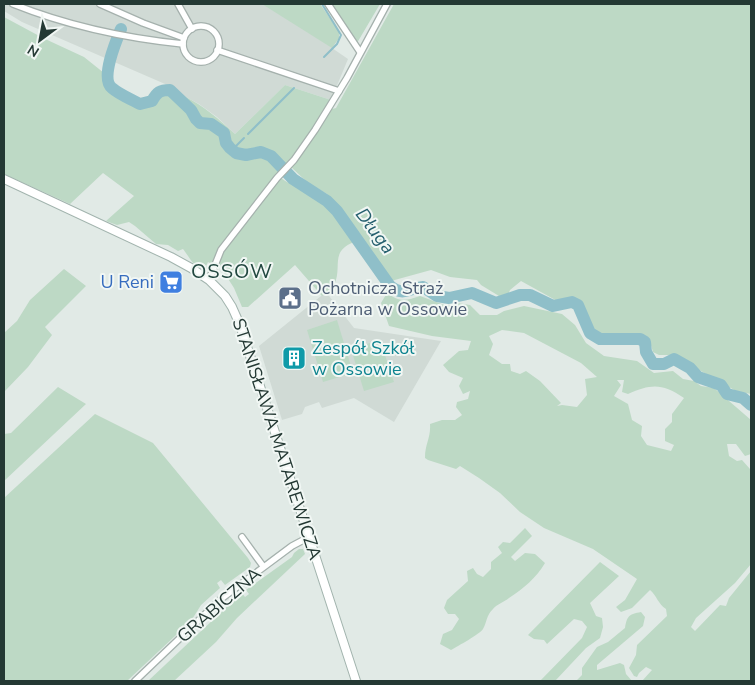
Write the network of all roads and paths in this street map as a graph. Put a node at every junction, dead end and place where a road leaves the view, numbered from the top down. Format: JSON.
{"nodes":[{"id":1,"x":13,"y":4,"type":"edge"},
{"id":2,"x":94,"y":4,"type":"edge"},
{"id":3,"x":102,"y":4,"type":"edge"},
{"id":4,"x":178,"y":4,"type":"edge"},
{"id":5,"x":328,"y":4,"type":"edge"},
{"id":6,"x":387,"y":4,"type":"edge"},
{"id":7,"x":192,"y":29,"type":"junction"},
{"id":8,"x":184,"y":41,"type":"junction"},
{"id":9,"x":218,"y":50,"type":"junction"},
{"id":10,"x":360,"y":52,"type":"junction"},
{"id":11,"x":339,"y":91,"type":"junction"},
{"id":12,"x":4,"y":179,"type":"edge"},
{"id":13,"x":209,"y":280,"type":"junction"},
{"id":14,"x":242,"y":537,"type":"dead end"},
{"id":15,"x":309,"y":537,"type":"junction"},
{"id":16,"x":263,"y":566,"type":"junction"},
{"id":17,"x":135,"y":681,"type":"edge"},
{"id":18,"x":356,"y":681,"type":"edge"}],
"edges":[{"from":1,"to":8,"type":"street"},
{"from":2,"to":3,"type":"street"},
{"from":3,"to":8,"type":"street"},
{"from":4,"to":7,"type":"street"},
{"from":5,"to":10,"type":"street"},
{"from":6,"to":10,"type":"street"},
{"from":7,"to":8,"type":"street"},
{"from":7,"to":9,"type":"street"},
{"from":8,"to":9,"type":"street"},
{"from":9,"to":11,"type":"street"},
{"from":10,"to":11,"type":"street"},
{"from":11,"to":13,"type":"street"},
{"from":12,"to":13,"type":"street","name":"STANISŁAWA MATAREWICZA"},
{"from":13,"to":15,"type":"street","name":"STANISŁAWA MATAREWICZA"},
{"from":14,"to":16,"type":"street"},
{"from":15,"to":16,"type":"street","name":"GRABICZNA"},
{"from":15,"to":18,"type":"street","name":"STANISŁAWA MATAREWICZA"},
{"from":16,"to":17,"type":"street","name":"GRABICZNA"}]}
